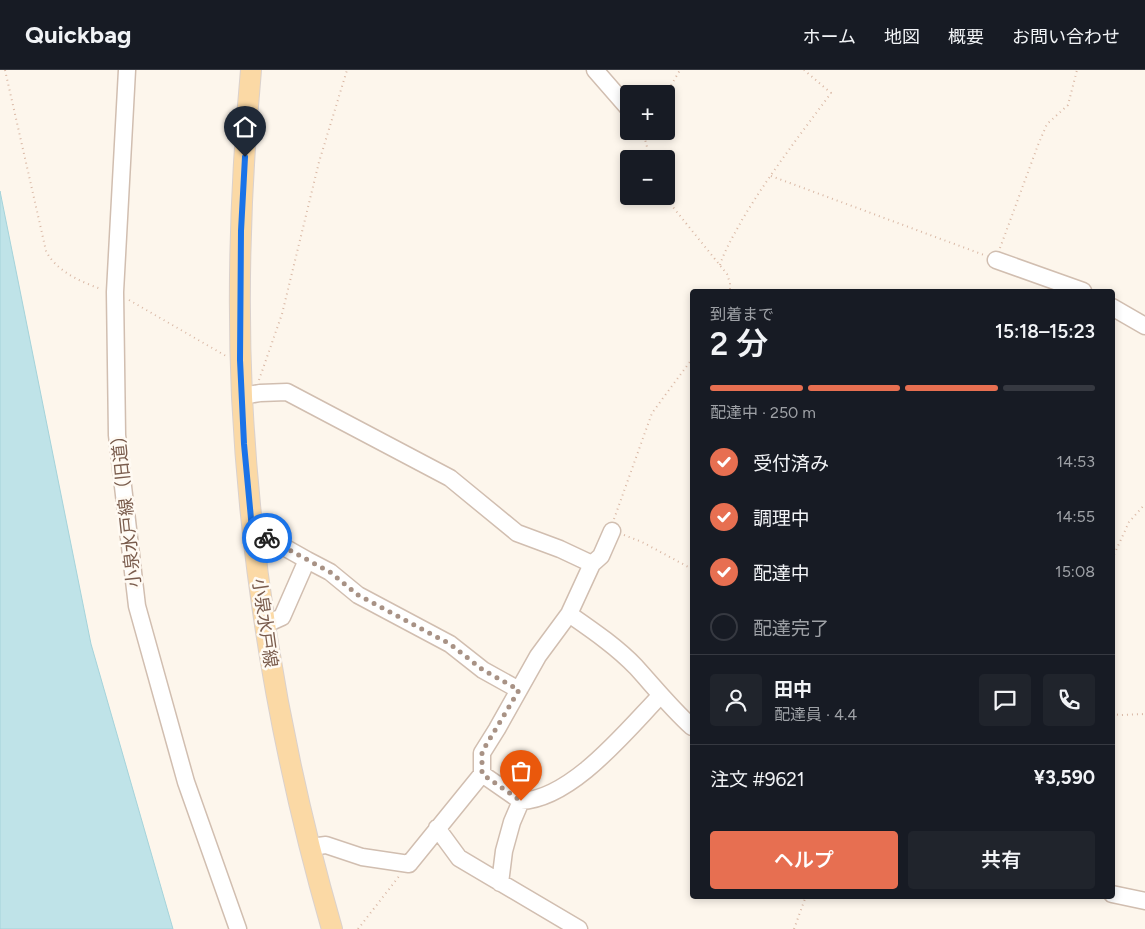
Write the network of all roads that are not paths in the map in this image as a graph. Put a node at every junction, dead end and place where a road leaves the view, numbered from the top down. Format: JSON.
{"nodes":[{"id":1,"x":127,"y":70,"type":"edge"},
{"id":2,"x":251,"y":70,"type":"edge"},
{"id":3,"x":595,"y":70,"type":"edge"},
{"id":4,"x":620,"y":99,"type":"edge"},
{"id":5,"x":996,"y":260,"type":"road end"},
{"id":6,"x":1077,"y":289,"type":"edge"},
{"id":7,"x":1115,"y":309,"type":"edge"},
{"id":8,"x":1145,"y":326,"type":"edge"},
{"id":9,"x":251,"y":394,"type":"junction"},
{"id":10,"x":612,"y":531,"type":"road end"},
{"id":11,"x":253,"y":540,"type":"junction"},
{"id":12,"x":307,"y":560,"type":"junction"},
{"id":13,"x":592,"y":564,"type":"junction"},
{"id":14,"x":569,"y":614,"type":"junction"},
{"id":15,"x":264,"y":625,"type":"junction"},
{"id":16,"x":519,"y":690,"type":"junction"},
{"id":17,"x":660,"y":696,"type":"junction"},
{"id":18,"x":690,"y":725,"type":"edge"},
{"id":19,"x":482,"y":774,"type":"junction"},
{"id":20,"x":521,"y":801,"type":"junction"},
{"id":21,"x":437,"y":828,"type":"junction"},
{"id":22,"x":310,"y":847,"type":"junction"},
{"id":23,"x":500,"y":883,"type":"junction"},
{"id":24,"x":1115,"y":895,"type":"edge"},
{"id":25,"x":1145,"y":901,"type":"edge"},
{"id":26,"x":238,"y":929,"type":"edge"},
{"id":27,"x":332,"y":929,"type":"edge"},
{"id":28,"x":578,"y":929,"type":"edge"}],
"edges":[{"from":1,"to":26,"type":"street","name":"小泉水戸線（旧道）"},
{"from":2,"to":9,"type":"main road","name":"小泉水戸線"},
{"from":3,"to":4,"type":"street"},
{"from":5,"to":6,"type":"street"},
{"from":7,"to":8,"type":"street"},
{"from":9,"to":11,"type":"main road","name":"小泉水戸線"},
{"from":9,"to":13,"type":"street"},
{"from":10,"to":13,"type":"street"},
{"from":11,"to":12,"type":"street"},
{"from":11,"to":15,"type":"main road","name":"小泉水戸線"},
{"from":12,"to":15,"type":"street"},
{"from":12,"to":16,"type":"street"},
{"from":13,"to":14,"type":"street"},
{"from":14,"to":16,"type":"street"},
{"from":14,"to":17,"type":"street"},
{"from":15,"to":22,"type":"main road","name":"小泉水戸線"},
{"from":16,"to":19,"type":"street"},
{"from":17,"to":18,"type":"street"},
{"from":17,"to":20,"type":"street"},
{"from":19,"to":20,"type":"street"},
{"from":19,"to":21,"type":"street"},
{"from":20,"to":23,"type":"street"},
{"from":21,"to":22,"type":"street"},
{"from":21,"to":23,"type":"street"},
{"from":22,"to":27,"type":"main road","name":"小泉水戸線"},
{"from":23,"to":28,"type":"street"},
{"from":24,"to":25,"type":"street"}]}
